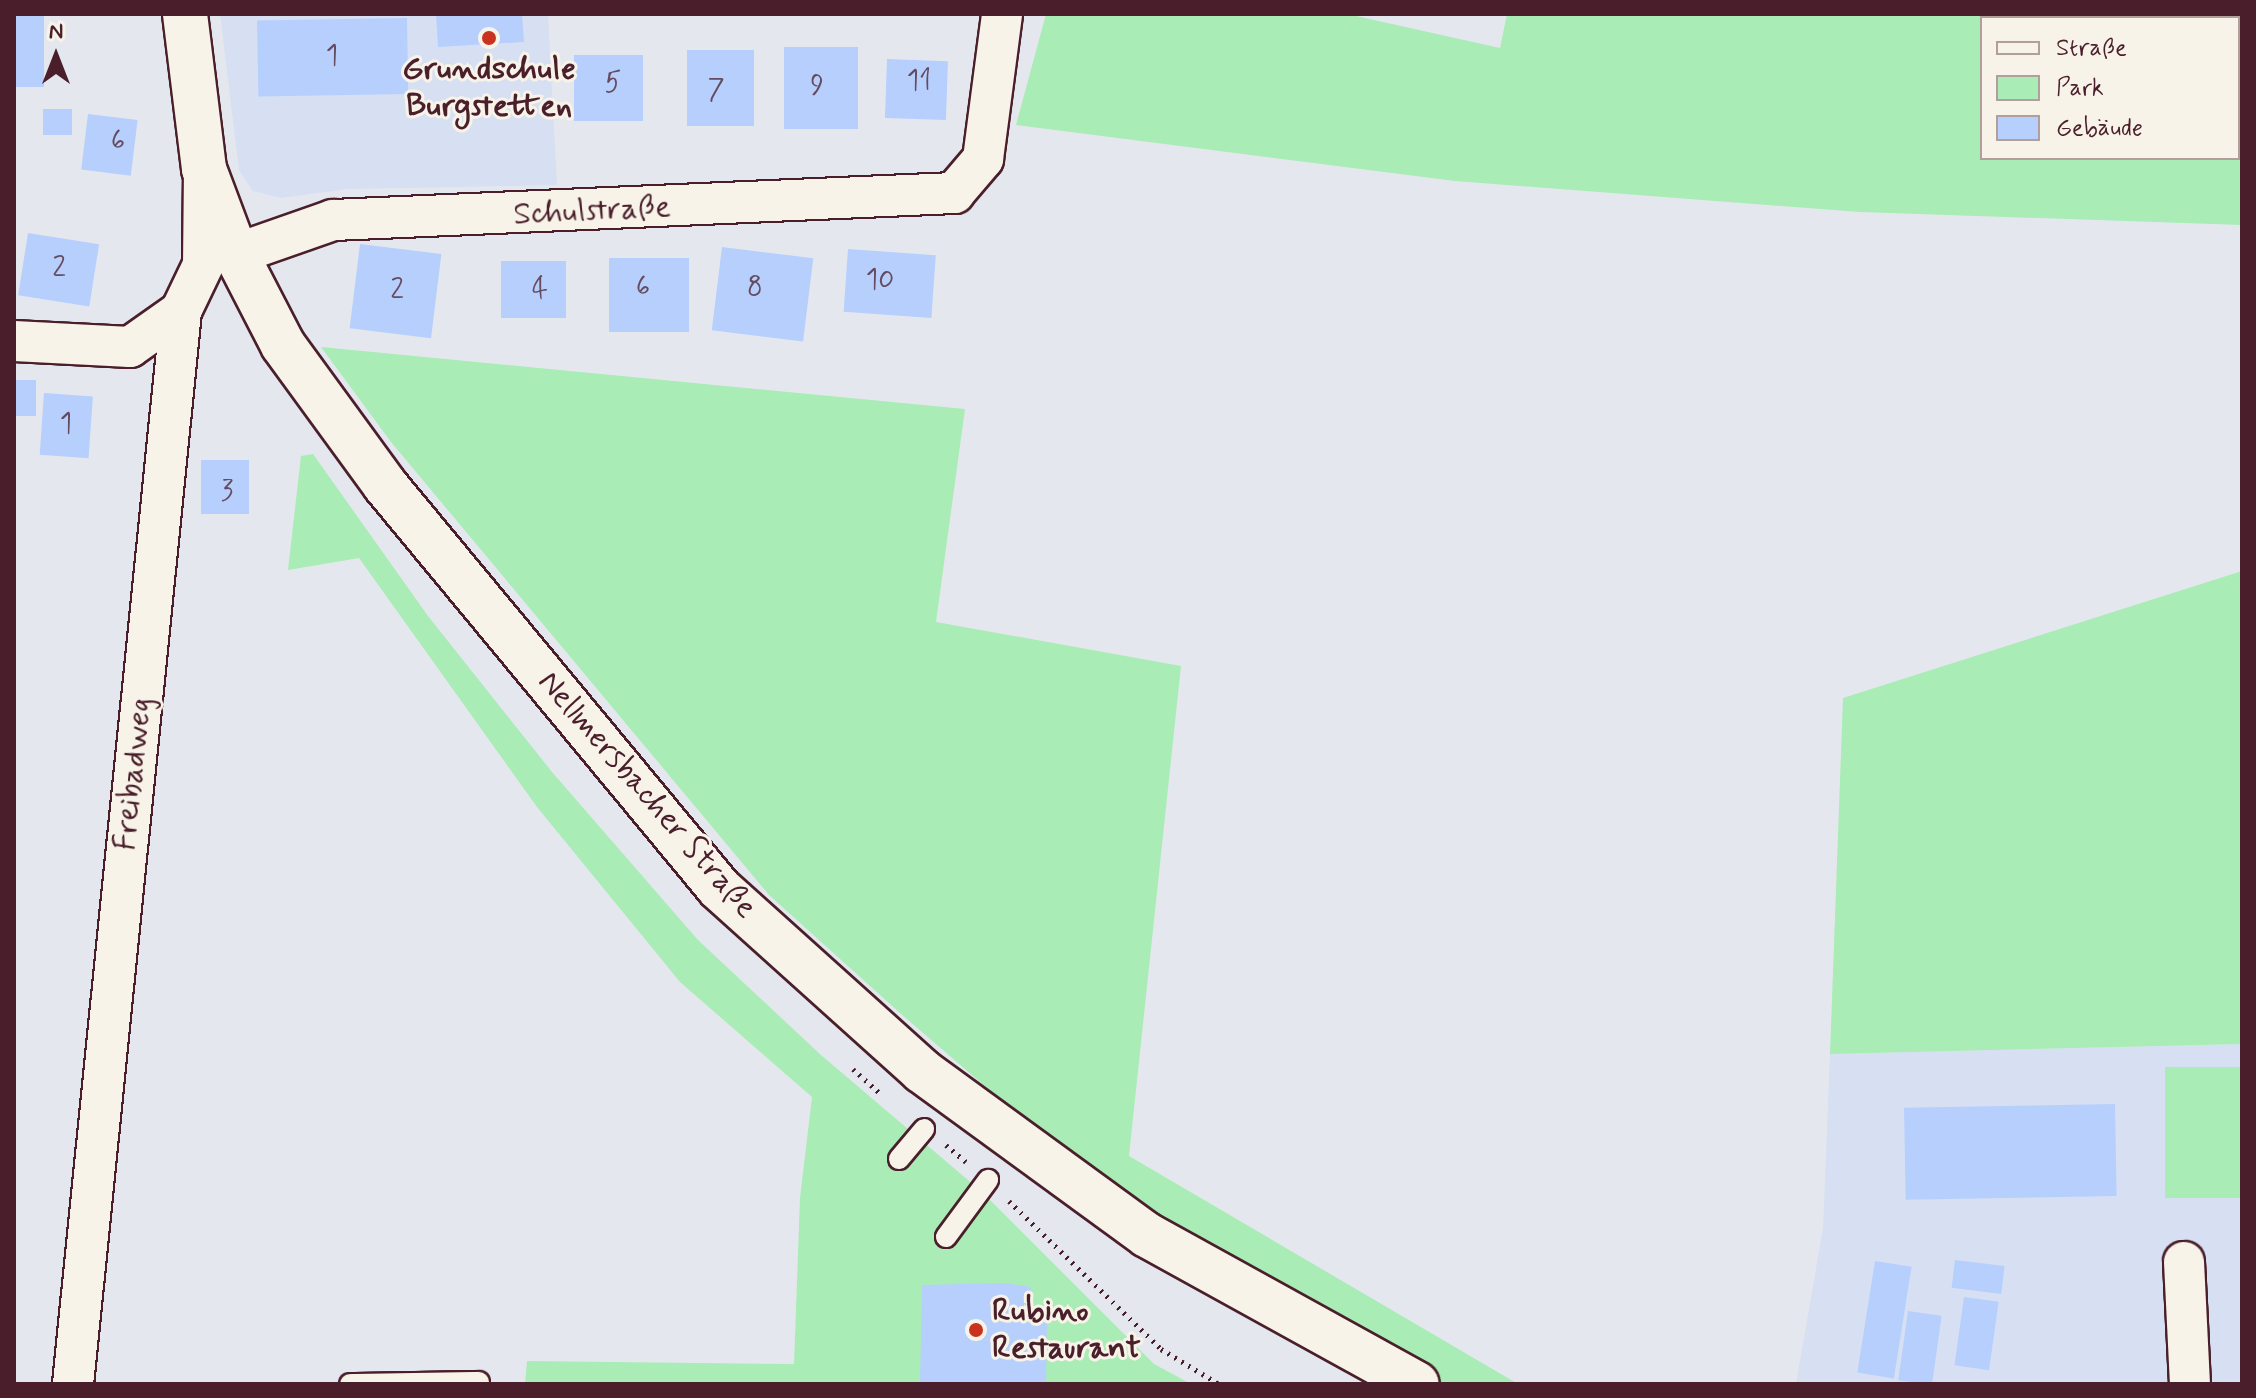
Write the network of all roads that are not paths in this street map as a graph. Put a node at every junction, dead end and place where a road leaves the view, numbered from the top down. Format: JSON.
{"nodes":[{"id":1,"x":185,"y":14,"type":"edge"},
{"id":2,"x":1002,"y":14,"type":"edge"},
{"id":3,"x":204,"y":169,"type":"junction"},
{"id":4,"x":236,"y":254,"type":"junction"},
{"id":5,"x":181,"y":311,"type":"junction"},
{"id":6,"x":14,"y":341,"type":"edge"},
{"id":7,"x":924,"y":1129,"type":"dead end"},
{"id":8,"x":899,"y":1159,"type":"dead end"},
{"id":9,"x":988,"y":1180,"type":"dead end"},
{"id":10,"x":946,"y":1237,"type":"dead end"},
{"id":11,"x":2184,"y":1262,"type":"dead end"},
{"id":12,"x":479,"y":1382,"type":"dead end"},
{"id":13,"x":73,"y":1384,"type":"edge"},
{"id":14,"x":350,"y":1384,"type":"edge"},
{"id":15,"x":1417,"y":1384,"type":"edge"},
{"id":16,"x":2190,"y":1384,"type":"edge"}],
"edges":[{"from":1,"to":3,"type":"street","name":"Nellmersbacher Straße"},
{"from":2,"to":4,"type":"street","name":"Schulstraße"},
{"from":3,"to":4,"type":"street","name":"Nellmersbacher Straße"},
{"from":3,"to":5,"type":"street","name":"Freibadweg"},
{"from":4,"to":15,"type":"street","name":"Nellmersbacher Straße"},
{"from":5,"to":6,"type":"street"},
{"from":5,"to":13,"type":"street","name":"Freibadweg"},
{"from":7,"to":8,"type":"lane"},
{"from":9,"to":10,"type":"lane"},
{"from":11,"to":16,"type":"street"},
{"from":12,"to":14,"type":"lane"}]}
